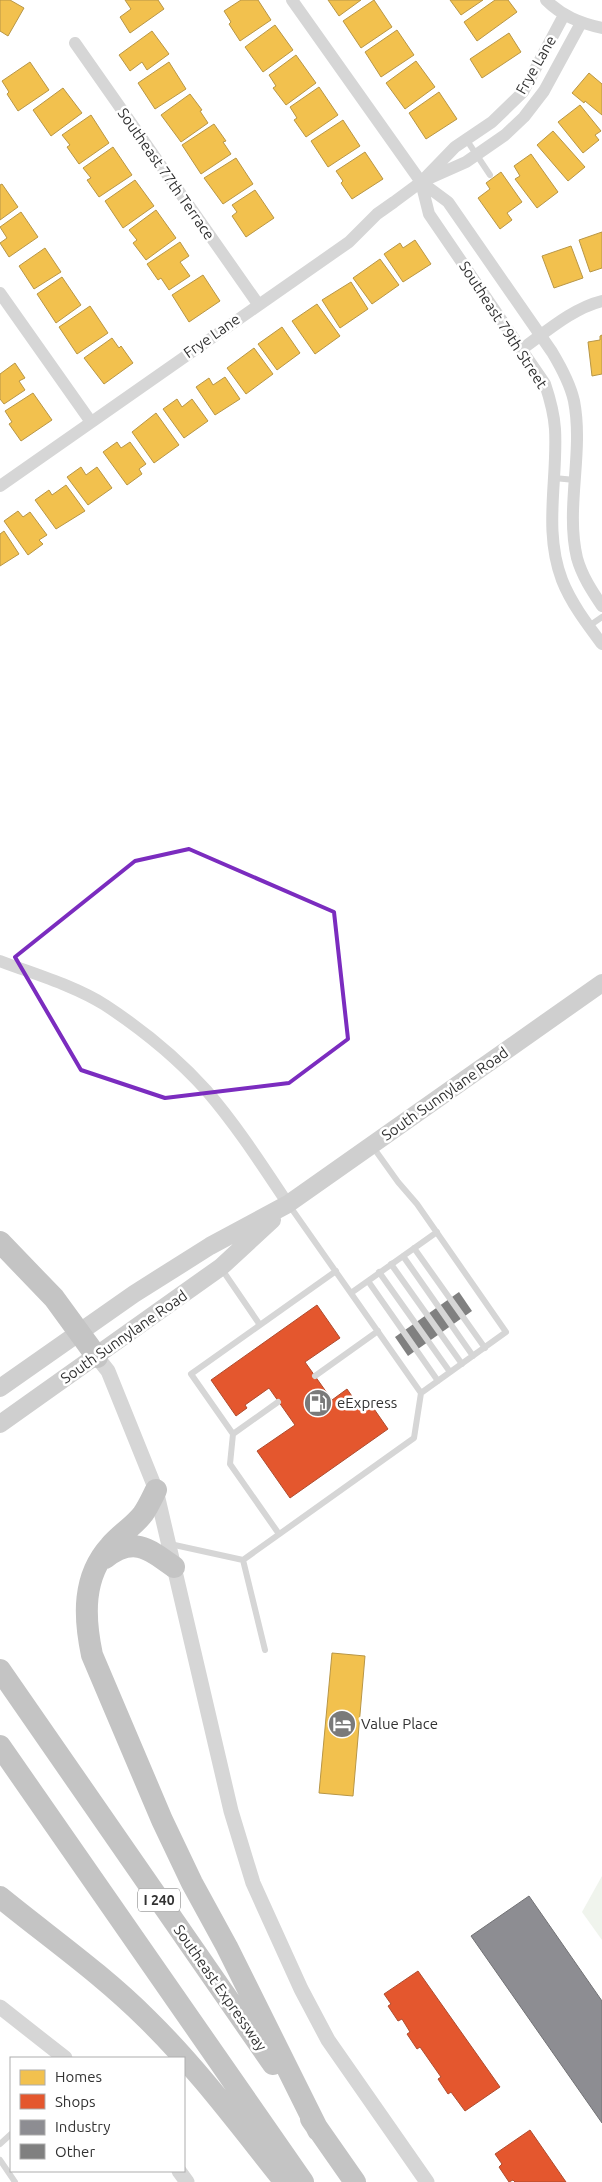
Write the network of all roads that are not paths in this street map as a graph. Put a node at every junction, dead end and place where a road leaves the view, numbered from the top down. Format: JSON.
{"nodes":[{"id":1,"x":292,"y":0,"type":"edge"},
{"id":2,"x":546,"y":0,"type":"edge"},
{"id":3,"x":564,"y":15,"type":"junction"},
{"id":4,"x":581,"y":23,"type":"junction"},
{"id":5,"x":602,"y":28,"type":"edge"},
{"id":6,"x":75,"y":43,"type":"dead end"},
{"id":7,"x":534,"y":73,"type":"junction"},
{"id":8,"x":550,"y":82,"type":"junction"},
{"id":9,"x":503,"y":113,"type":"junction"},
{"id":10,"x":514,"y":126,"type":"junction"},
{"id":11,"x":466,"y":139,"type":"junction"},
{"id":12,"x":476,"y":154,"type":"junction"},
{"id":13,"x":490,"y":175,"type":"dead end"},
{"id":14,"x":421,"y":182,"type":"junction"},
{"id":15,"x":0,"y":293,"type":"edge"},
{"id":16,"x":602,"y":301,"type":"edge"},
{"id":17,"x":258,"y":304,"type":"junction"},
{"id":18,"x":540,"y":336,"type":"junction"},
{"id":19,"x":522,"y":349,"type":"junction"},
{"id":20,"x":91,"y":422,"type":"junction"},
{"id":21,"x":553,"y":478,"type":"junction"},
{"id":22,"x":575,"y":480,"type":"junction"},
{"id":23,"x":0,"y":486,"type":"edge"},
{"id":24,"x":602,"y":606,"type":"edge"},
{"id":25,"x":602,"y":617,"type":"edge"},
{"id":26,"x":589,"y":626,"type":"junction"},
{"id":27,"x":602,"y":644,"type":"edge"},
{"id":28,"x":0,"y":961,"type":"edge"},
{"id":29,"x":602,"y":983,"type":"edge"},
{"id":30,"x":372,"y":1145,"type":"junction"},
{"id":31,"x":288,"y":1204,"type":"junction"},
{"id":32,"x":437,"y":1232,"type":"junction"},
{"id":33,"x":0,"y":1242,"type":"edge"},
{"id":34,"x":414,"y":1248,"type":"junction"},
{"id":35,"x":403,"y":1256,"type":"junction"},
{"id":36,"x":391,"y":1264,"type":"junction"},
{"id":37,"x":221,"y":1267,"type":"junction"},
{"id":38,"x":336,"y":1271,"type":"junction"},
{"id":39,"x":380,"y":1272,"type":"junction"},
{"id":40,"x":368,"y":1281,"type":"junction"},
{"id":41,"x":351,"y":1293,"type":"junction"},
{"id":42,"x":260,"y":1325,"type":"junction"},
{"id":43,"x":378,"y":1331,"type":"junction"},
{"id":44,"x":80,"y":1332,"type":"junction"},
{"id":45,"x":485,"y":1348,"type":"junction"},
{"id":46,"x":473,"y":1356,"type":"junction"},
{"id":47,"x":97,"y":1357,"type":"junction"},
{"id":48,"x":462,"y":1364,"type":"junction"},
{"id":49,"x":450,"y":1372,"type":"junction"},
{"id":50,"x":315,"y":1376,"type":"dead end"},
{"id":51,"x":438,"y":1381,"type":"junction"},
{"id":52,"x":0,"y":1388,"type":"edge"},
{"id":53,"x":421,"y":1393,"type":"junction"},
{"id":54,"x":278,"y":1402,"type":"dead end"},
{"id":55,"x":0,"y":1424,"type":"edge"},
{"id":56,"x":233,"y":1434,"type":"junction"},
{"id":57,"x":156,"y":1490,"type":"junction"},
{"id":58,"x":279,"y":1534,"type":"junction"},
{"id":59,"x":168,"y":1544,"type":"junction"},
{"id":60,"x":243,"y":1560,"type":"junction"},
{"id":61,"x":98,"y":1563,"type":"junction"},
{"id":62,"x":174,"y":1567,"type":"junction"},
{"id":63,"x":265,"y":1650,"type":"dead end"},
{"id":64,"x":0,"y":1670,"type":"edge"},
{"id":65,"x":0,"y":1746,"type":"edge"},
{"id":66,"x":0,"y":1897,"type":"edge"},
{"id":67,"x":0,"y":2007,"type":"edge"},
{"id":68,"x":64,"y":2057,"type":"edge"},
{"id":69,"x":182,"y":2057,"type":"edge"},
{"id":70,"x":185,"y":2060,"type":"edge"},
{"id":71,"x":318,"y":2130,"type":"junction"},
{"id":72,"x":10,"y":2135,"type":"edge"},
{"id":73,"x":0,"y":2144,"type":"edge"},
{"id":74,"x":0,"y":2160,"type":"edge"},
{"id":75,"x":15,"y":2182,"type":"edge"},
{"id":76,"x":285,"y":2182,"type":"edge"},
{"id":77,"x":304,"y":2182,"type":"edge"},
{"id":78,"x":355,"y":2182,"type":"edge"},
{"id":79,"x":427,"y":2182,"type":"edge"}],
"edges":[{"from":1,"to":14,"type":"street","name":"Southeast 79th Street"},
{"from":2,"to":3,"type":"street"},
{"from":3,"to":4,"type":"street"},
{"from":3,"to":7,"type":"street","name":"Frye Lane"},
{"from":4,"to":5,"type":"street"},
{"from":4,"to":8,"type":"street","name":"Frye Lane"},
{"from":6,"to":17,"type":"street","name":"Southeast 77th Terrace"},
{"from":7,"to":8,"type":"lane"},
{"from":7,"to":9,"type":"street","name":"Frye Lane"},
{"from":8,"to":10,"type":"street","name":"Frye Lane"},
{"from":9,"to":10,"type":"lane"},
{"from":9,"to":11,"type":"street","name":"Frye Lane"},
{"from":10,"to":12,"type":"street","name":"Frye Lane"},
{"from":11,"to":12,"type":"lane"},
{"from":11,"to":14,"type":"street","name":"Frye Lane"},
{"from":12,"to":13,"type":"lane"},
{"from":12,"to":14,"type":"street","name":"Frye Lane"},
{"from":14,"to":17,"type":"street","name":"Frye Lane"},
{"from":14,"to":18,"type":"street","name":"Southeast 79th Street"},
{"from":14,"to":19,"type":"street","name":"Southeast 79th Street"},
{"from":15,"to":20,"type":"street"},
{"from":16,"to":18,"type":"street"},
{"from":17,"to":20,"type":"street","name":"Frye Lane"},
{"from":18,"to":19,"type":"street"},
{"from":18,"to":22,"type":"street","name":"Southeast 79th Street"},
{"from":19,"to":21,"type":"street","name":"Southeast 79th Street"},
{"from":20,"to":23,"type":"street","name":"Frye Lane"},
{"from":21,"to":22,"type":"lane"},
{"from":21,"to":26,"type":"street","name":"Southeast 79th Street"},
{"from":22,"to":24,"type":"street","name":"Southeast 79th Street"},
{"from":25,"to":26,"type":"lane"},
{"from":26,"to":27,"type":"street","name":"Southeast 79th Street"},
{"from":28,"to":31,"type":"street"},
{"from":29,"to":30,"type":"main road","name":"South Sunnylane Road"},
{"from":30,"to":31,"type":"main road","name":"South Sunnylane Road"},
{"from":30,"to":32,"type":"lane"},
{"from":31,"to":37,"type":"main road","name":"South Sunnylane Road"},
{"from":31,"to":38,"type":"lane"},
{"from":31,"to":44,"type":"main road","name":"South Sunnylane Road"},
{"from":32,"to":34,"type":"lane"},
{"from":32,"to":45,"type":"lane"},
{"from":33,"to":44,"type":"highway"},
{"from":34,"to":35,"type":"lane"},
{"from":34,"to":45,"type":"lane"},
{"from":35,"to":36,"type":"lane"},
{"from":35,"to":46,"type":"lane"},
{"from":36,"to":39,"type":"lane"},
{"from":36,"to":48,"type":"lane"},
{"from":37,"to":42,"type":"lane"},
{"from":37,"to":47,"type":"main road","name":"South Sunnylane Road"},
{"from":38,"to":41,"type":"lane"},
{"from":38,"to":42,"type":"lane"},
{"from":39,"to":40,"type":"lane"},
{"from":39,"to":49,"type":"lane"},
{"from":40,"to":41,"type":"lane"},
{"from":40,"to":51,"type":"lane"},
{"from":41,"to":43,"type":"lane"},
{"from":42,"to":56,"type":"lane"},
{"from":43,"to":50,"type":"lane"},
{"from":43,"to":53,"type":"lane"},
{"from":44,"to":47,"type":"highway"},
{"from":44,"to":52,"type":"main road","name":"South Sunnylane Road"},
{"from":45,"to":46,"type":"lane"},
{"from":46,"to":48,"type":"lane"},
{"from":47,"to":55,"type":"main road","name":"South Sunnylane Road"},
{"from":47,"to":57,"type":"street"},
{"from":48,"to":49,"type":"lane"},
{"from":49,"to":51,"type":"lane"},
{"from":51,"to":53,"type":"lane"},
{"from":53,"to":58,"type":"lane"},
{"from":54,"to":56,"type":"lane"},
{"from":56,"to":58,"type":"lane"},
{"from":57,"to":59,"type":"street"},
{"from":57,"to":61,"type":"highway"},
{"from":58,"to":60,"type":"lane"},
{"from":59,"to":60,"type":"lane"},
{"from":59,"to":62,"type":"street"},
{"from":60,"to":63,"type":"lane"},
{"from":61,"to":62,"type":"highway"},
{"from":61,"to":71,"type":"highway"},
{"from":62,"to":79,"type":"street"},
{"from":64,"to":71,"type":"highway","name":"Southeast Expressway","number":"I 240"},
{"from":65,"to":77,"type":"highway","number":"I 240"},
{"from":66,"to":69,"type":"highway"},
{"from":67,"to":68,"type":"street"},
{"from":70,"to":76,"type":"highway"},
{"from":71,"to":78,"type":"highway","name":"Southeast Expressway","number":"I 240"},
{"from":72,"to":73,"type":"lane"},
{"from":74,"to":75,"type":"lane"}]}
